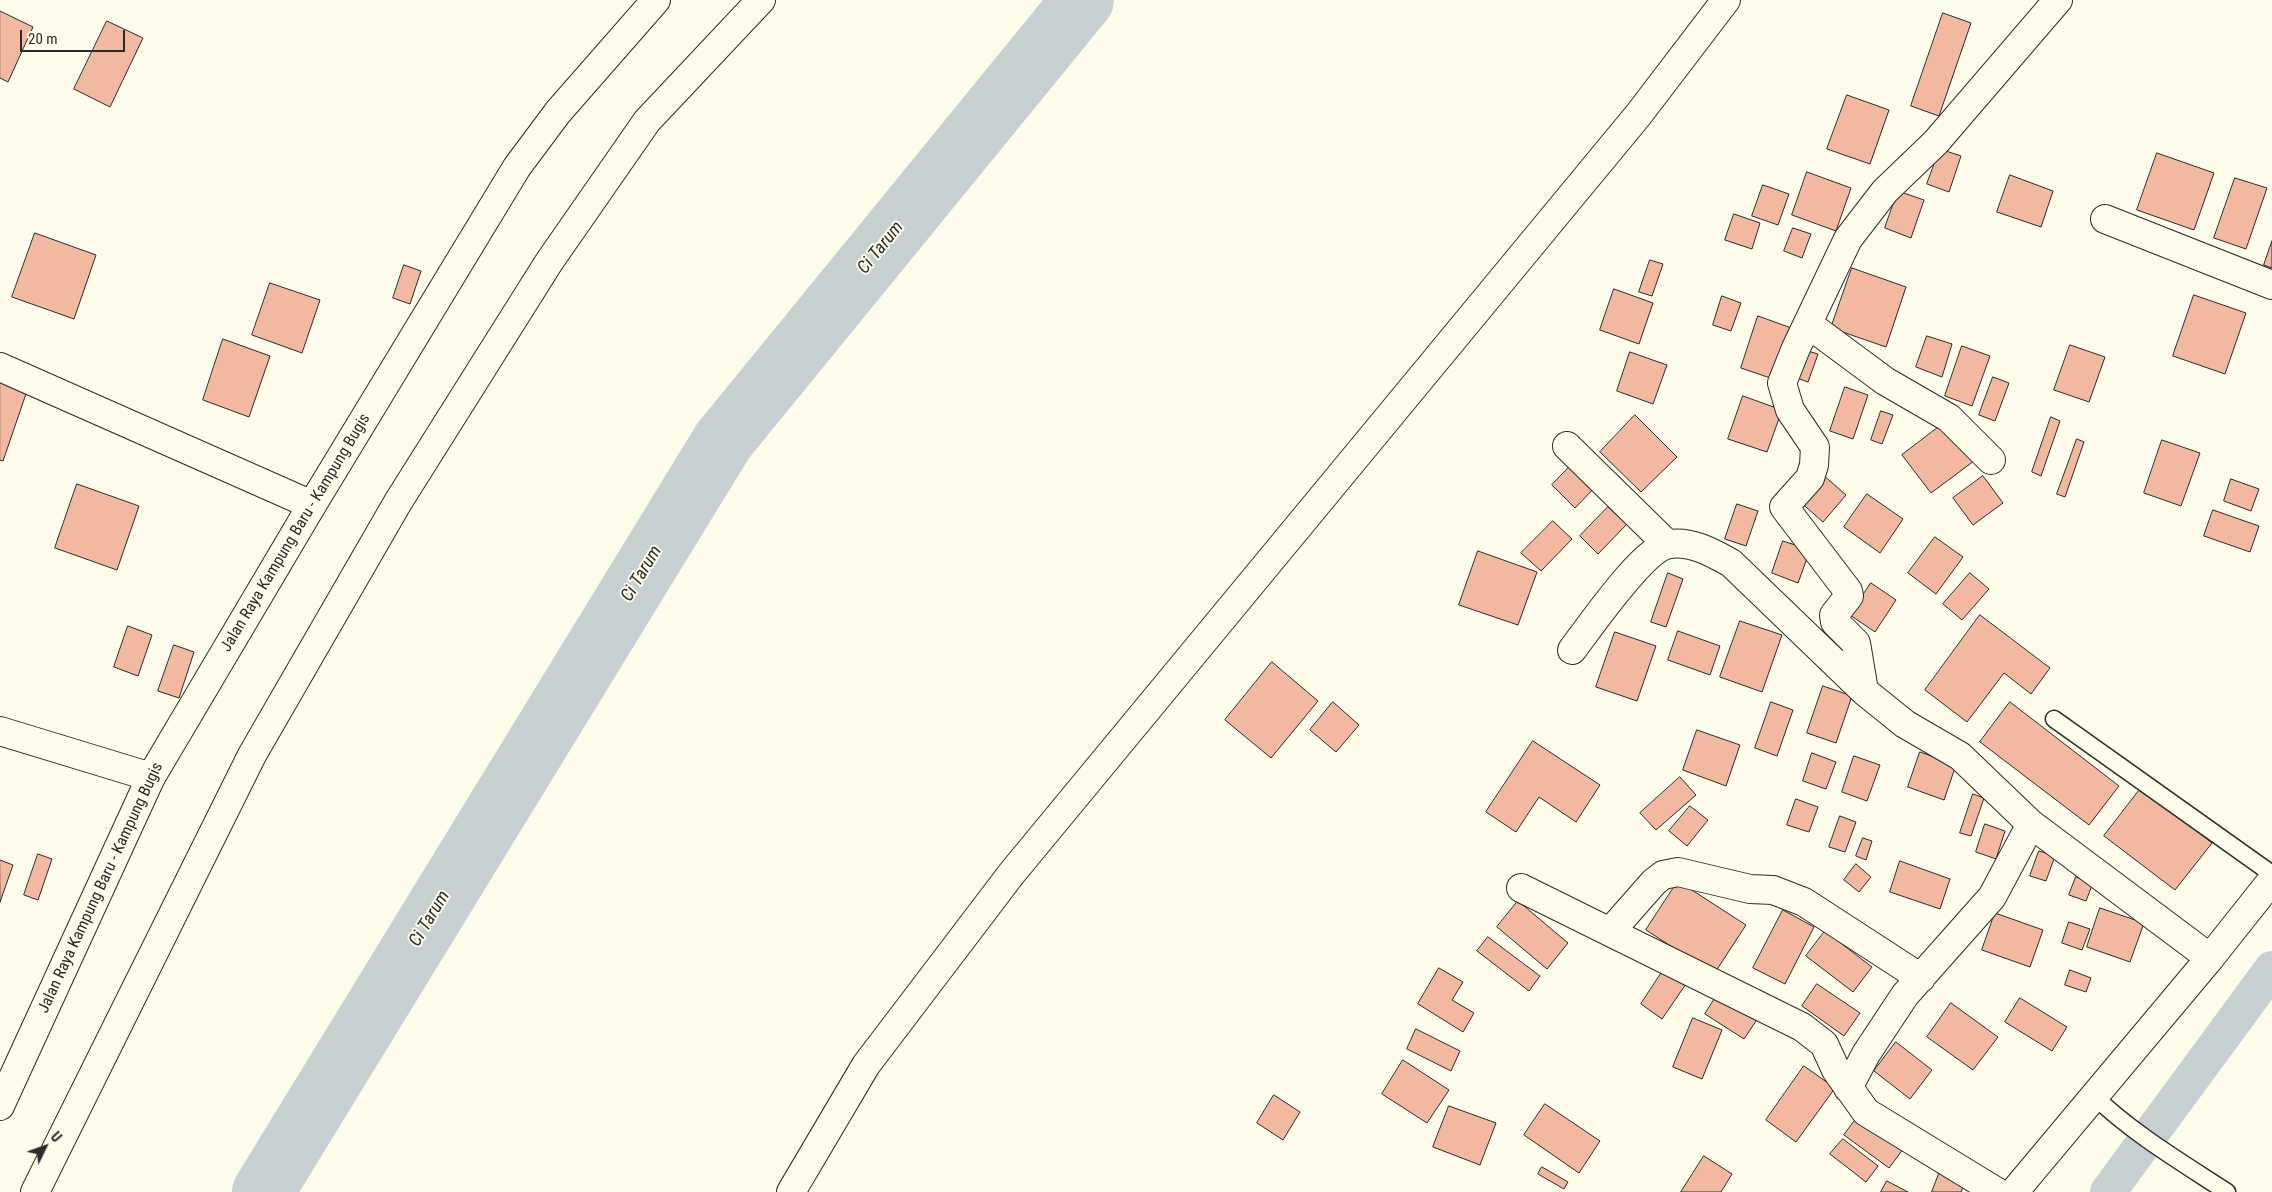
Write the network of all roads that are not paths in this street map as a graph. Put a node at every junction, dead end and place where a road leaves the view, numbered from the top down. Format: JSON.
{"nodes":[{"id":1,"x":656,"y":0,"type":"edge"},
{"id":2,"x":761,"y":0,"type":"edge"},
{"id":3,"x":1726,"y":0,"type":"edge"},
{"id":4,"x":2058,"y":0,"type":"edge"},
{"id":5,"x":2105,"y":219,"type":"dead end"},
{"id":6,"x":2272,"y":285,"type":"edge"},
{"id":7,"x":1808,"y":324,"type":"junction"},
{"id":8,"x":0,"y":367,"type":"edge"},
{"id":9,"x":1567,"y":446,"type":"dead end"},
{"id":10,"x":1991,"y":460,"type":"dead end"},
{"id":11,"x":312,"y":505,"type":"junction"},
{"id":12,"x":1668,"y":544,"type":"junction"},
{"id":13,"x":1572,"y":650,"type":"dead end"},
{"id":14,"x":1864,"y":691,"type":"junction"},
{"id":15,"x":2054,"y":718,"type":"dead end"},
{"id":16,"x":0,"y":731,"type":"edge"},
{"id":17,"x":151,"y":776,"type":"junction"},
{"id":18,"x":2031,"y":824,"type":"junction"},
{"id":19,"x":2272,"y":874,"type":"edge"},
{"id":20,"x":2272,"y":880,"type":"edge"},
{"id":21,"x":1521,"y":888,"type":"dead end"},
{"id":22,"x":1610,"y":932,"type":"junction"},
{"id":23,"x":2210,"y":958,"type":"junction"},
{"id":24,"x":1921,"y":978,"type":"junction"},
{"id":25,"x":1848,"y":1088,"type":"junction"},
{"id":26,"x":2101,"y":1102,"type":"junction"},
{"id":27,"x":0,"y":1106,"type":"edge"},
{"id":28,"x":35,"y":1192,"type":"edge"},
{"id":29,"x":791,"y":1192,"type":"edge"},
{"id":30,"x":1997,"y":1192,"type":"edge"},
{"id":31,"x":2014,"y":1192,"type":"edge"},
{"id":32,"x":2227,"y":1192,"type":"edge"}],
"edges":[{"from":1,"to":11,"type":"street","name":"Jalan Raya Kampung Baru - Kampung Bugis"},
{"from":2,"to":28,"type":"street"},
{"from":3,"to":29,"type":"street"},
{"from":4,"to":7,"type":"street"},
{"from":5,"to":6,"type":"street"},
{"from":7,"to":10,"type":"street"},
{"from":7,"to":14,"type":"street"},
{"from":8,"to":11,"type":"street"},
{"from":9,"to":12,"type":"street"},
{"from":11,"to":17,"type":"street","name":"Jalan Raya Kampung Baru - Kampung Bugis"},
{"from":12,"to":13,"type":"street"},
{"from":12,"to":14,"type":"street"},
{"from":14,"to":18,"type":"street"},
{"from":15,"to":19,"type":"lane"},
{"from":16,"to":17,"type":"street"},
{"from":17,"to":27,"type":"street","name":"Jalan Raya Kampung Baru - Kampung Bugis"},
{"from":18,"to":23,"type":"street"},
{"from":18,"to":24,"type":"street"},
{"from":20,"to":23,"type":"street"},
{"from":21,"to":22,"type":"street"},
{"from":22,"to":24,"type":"street"},
{"from":22,"to":25,"type":"street"},
{"from":23,"to":26,"type":"street"},
{"from":24,"to":25,"type":"street"},
{"from":25,"to":30,"type":"street"},
{"from":26,"to":31,"type":"street"},
{"from":26,"to":32,"type":"lane"}]}
